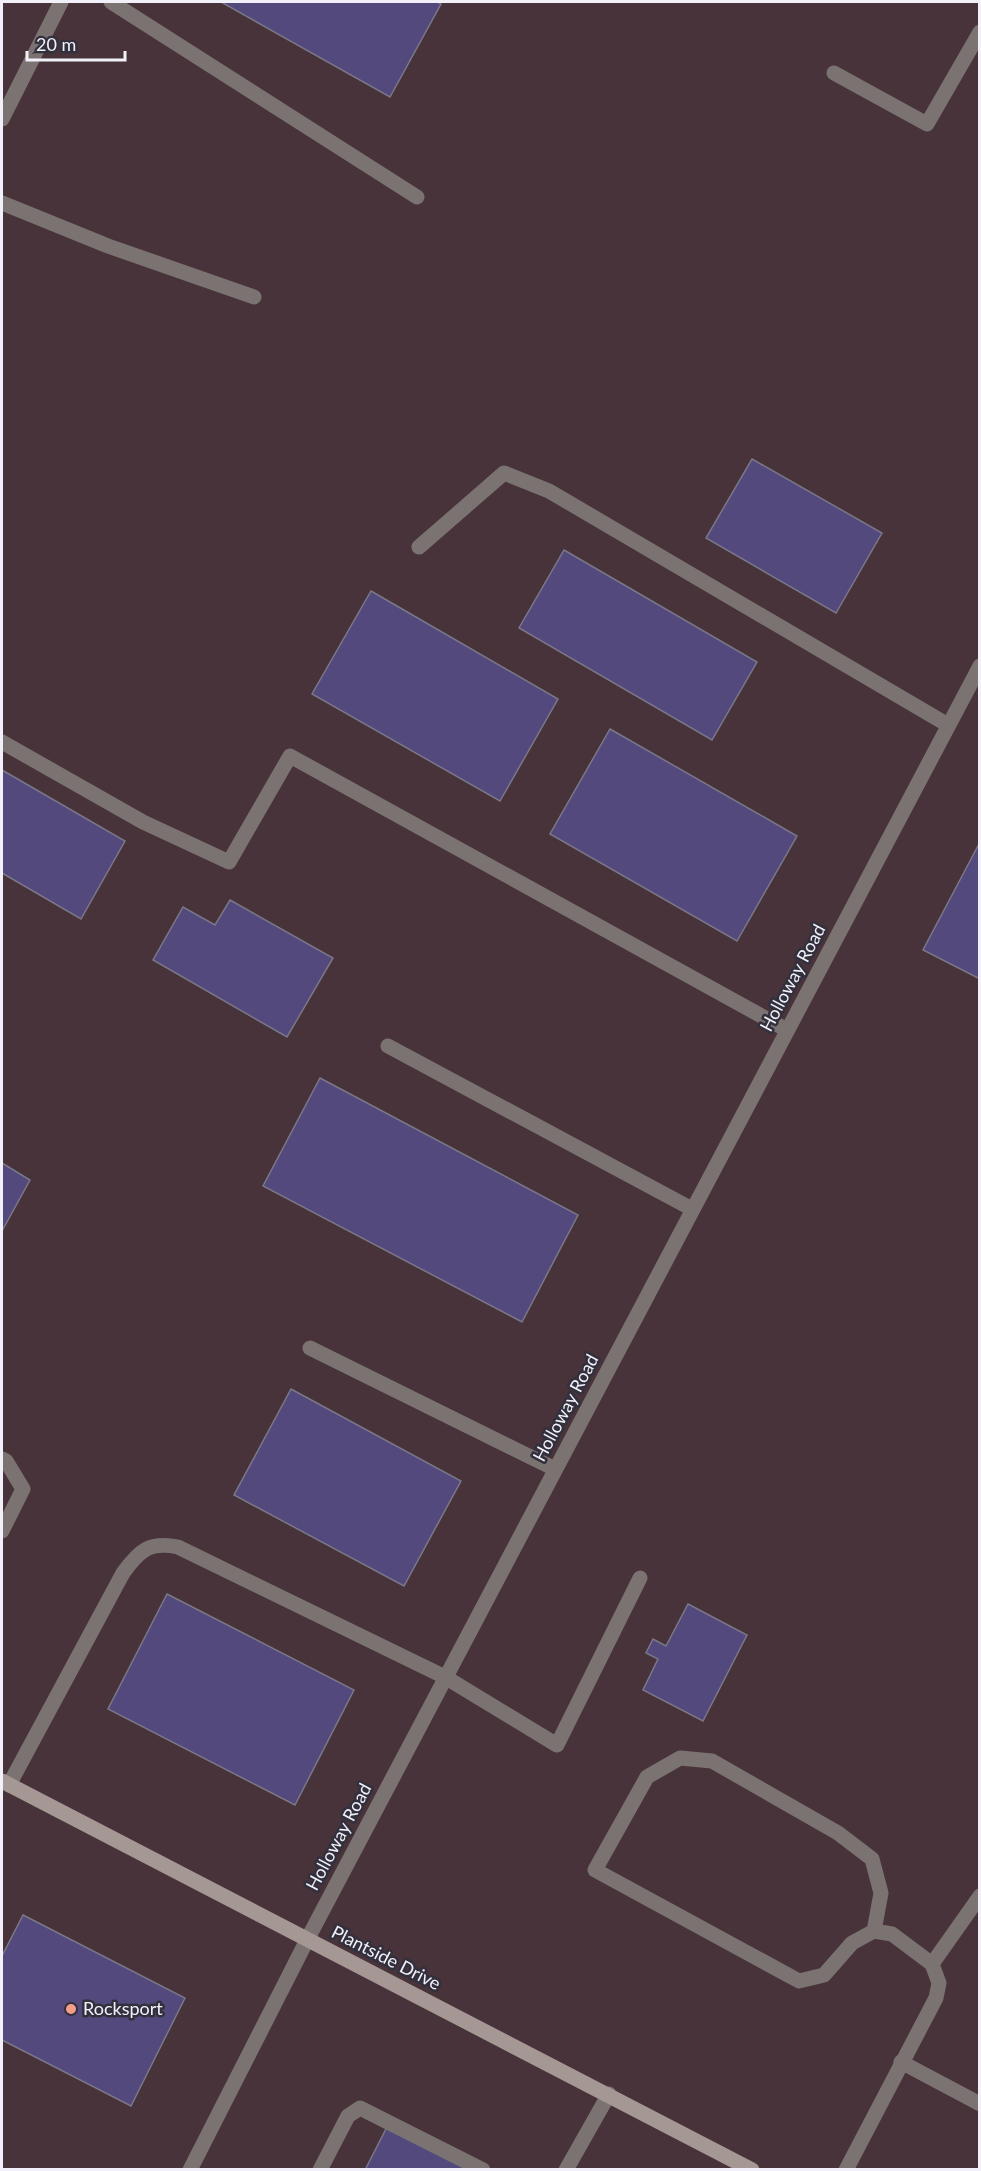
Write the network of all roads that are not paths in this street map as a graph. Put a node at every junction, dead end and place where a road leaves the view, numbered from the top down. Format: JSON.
{"nodes":[{"id":1,"x":61,"y":2,"type":"edge"},
{"id":2,"x":111,"y":2,"type":"edge"},
{"id":3,"x":980,"y":32,"type":"edge"},
{"id":4,"x":834,"y":73,"type":"dead end"},
{"id":5,"x":2,"y":119,"type":"edge"},
{"id":6,"x":417,"y":196,"type":"dead end"},
{"id":7,"x":2,"y":203,"type":"edge"},
{"id":8,"x":254,"y":297,"type":"dead end"},
{"id":9,"x":419,"y":547,"type":"dead end"},
{"id":10,"x":979,"y":666,"type":"edge"},
{"id":11,"x":948,"y":725,"type":"junction"},
{"id":12,"x":2,"y":742,"type":"edge"},
{"id":13,"x":787,"y":1030,"type":"junction"},
{"id":14,"x":388,"y":1046,"type":"dead end"},
{"id":15,"x":692,"y":1209,"type":"junction"},
{"id":16,"x":310,"y":1348,"type":"dead end"},
{"id":17,"x":2,"y":1459,"type":"edge"},
{"id":18,"x":555,"y":1469,"type":"junction"},
{"id":19,"x":2,"y":1531,"type":"edge"},
{"id":20,"x":640,"y":1578,"type":"dead end"},
{"id":21,"x":446,"y":1677,"type":"junction"},
{"id":22,"x":5,"y":1783,"type":"edge"},
{"id":23,"x":980,"y":1896,"type":"edge"},
{"id":24,"x":874,"y":1931,"type":"junction"},
{"id":25,"x":307,"y":1940,"type":"junction"},
{"id":26,"x":932,"y":1964,"type":"junction"},
{"id":27,"x":901,"y":2062,"type":"junction"},
{"id":28,"x":609,"y":2094,"type":"junction"},
{"id":29,"x":980,"y":2104,"type":"edge"},
{"id":30,"x":190,"y":2169,"type":"edge"},
{"id":31,"x":321,"y":2169,"type":"edge"},
{"id":32,"x":483,"y":2169,"type":"edge"},
{"id":33,"x":566,"y":2169,"type":"edge"},
{"id":34,"x":752,"y":2169,"type":"edge"},
{"id":35,"x":846,"y":2169,"type":"edge"}],
"edges":[{"from":1,"to":5,"type":"street"},
{"from":2,"to":6,"type":"street"},
{"from":3,"to":4,"type":"street"},
{"from":7,"to":8,"type":"street"},
{"from":9,"to":11,"type":"street"},
{"from":10,"to":11,"type":"street","name":"Holloway Road"},
{"from":11,"to":13,"type":"street","name":"Holloway Road"},
{"from":12,"to":13,"type":"street"},
{"from":13,"to":15,"type":"street","name":"Holloway Road"},
{"from":14,"to":15,"type":"street"},
{"from":15,"to":18,"type":"street","name":"Holloway Road"},
{"from":16,"to":18,"type":"street"},
{"from":17,"to":19,"type":"street"},
{"from":18,"to":21,"type":"street","name":"Holloway Road"},
{"from":20,"to":21,"type":"street"},
{"from":21,"to":22,"type":"street"},
{"from":21,"to":25,"type":"street","name":"Holloway Road"},
{"from":22,"to":25,"type":"street","name":"Plantside Drive"},
{"from":23,"to":26,"type":"street"},
{"from":24,"to":24,"type":"street"},
{"from":24,"to":26,"type":"street"},
{"from":25,"to":28,"type":"street","name":"Plantside Drive"},
{"from":25,"to":30,"type":"street","name":"Holloway Road"},
{"from":26,"to":27,"type":"street"},
{"from":27,"to":29,"type":"street"},
{"from":27,"to":35,"type":"street"},
{"from":28,"to":33,"type":"street"},
{"from":28,"to":34,"type":"street","name":"Plantside Drive"},
{"from":31,"to":32,"type":"street"}]}
